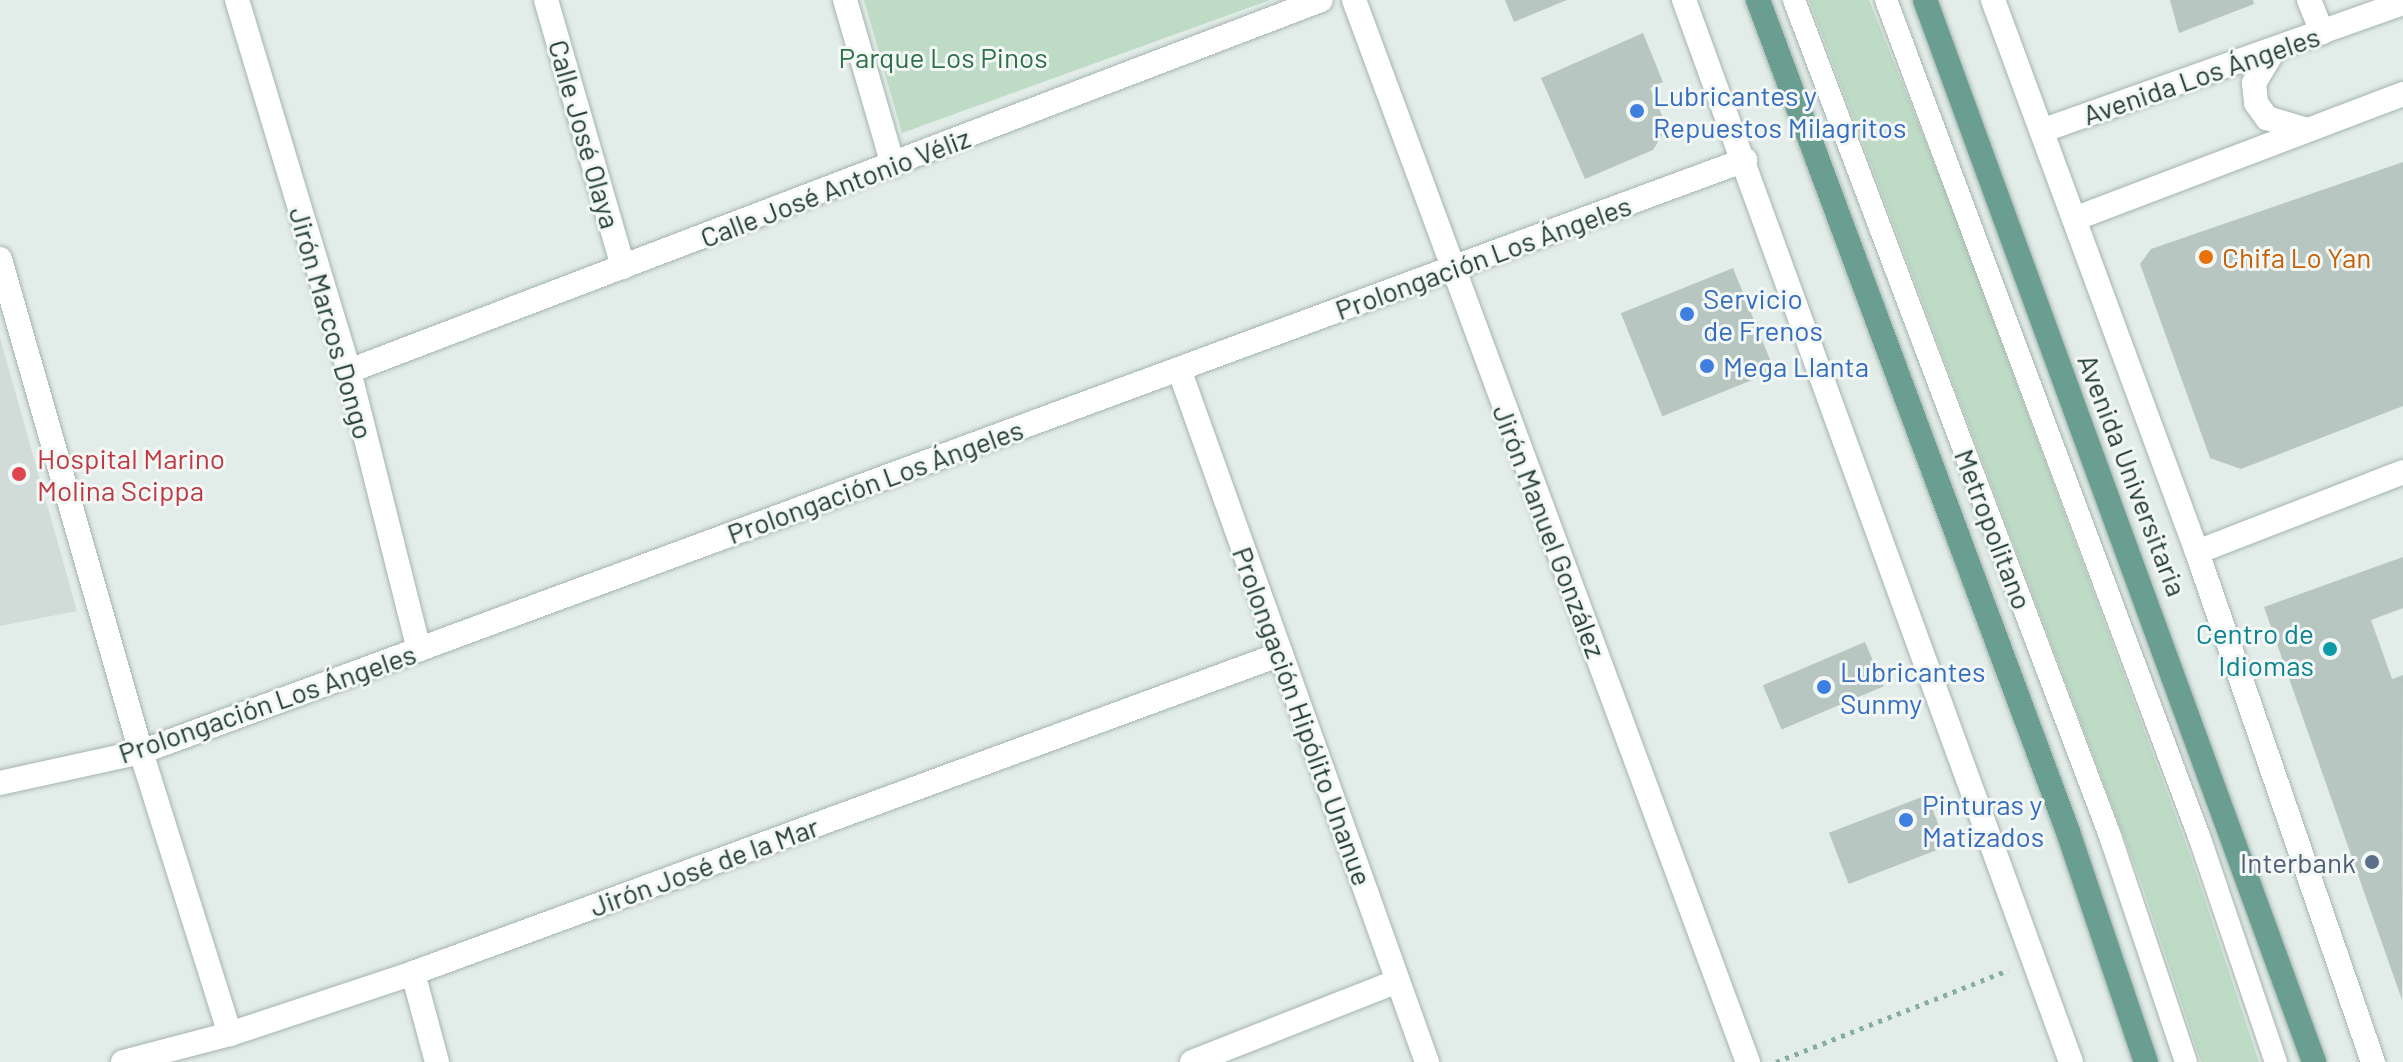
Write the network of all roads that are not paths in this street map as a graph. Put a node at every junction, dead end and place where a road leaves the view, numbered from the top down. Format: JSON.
{"nodes":[{"id":1,"x":237,"y":0,"type":"edge"},
{"id":2,"x":546,"y":0,"type":"edge"},
{"id":3,"x":845,"y":0,"type":"edge"},
{"id":4,"x":1321,"y":0,"type":"edge"},
{"id":5,"x":1354,"y":0,"type":"edge"},
{"id":6,"x":1684,"y":0,"type":"edge"},
{"id":7,"x":1758,"y":0,"type":"edge"},
{"id":8,"x":1794,"y":0,"type":"edge"},
{"id":9,"x":1886,"y":0,"type":"edge"},
{"id":10,"x":1925,"y":0,"type":"edge"},
{"id":11,"x":1993,"y":0,"type":"edge"},
{"id":12,"x":2309,"y":0,"type":"edge"},
{"id":13,"x":2403,"y":3,"type":"edge"},
{"id":14,"x":2322,"y":32,"type":"junction"},
{"id":15,"x":2274,"y":50,"type":"junction"},
{"id":16,"x":2403,"y":94,"type":"edge"},
{"id":17,"x":2044,"y":130,"type":"junction"},
{"id":18,"x":2307,"y":130,"type":"junction"},
{"id":19,"x":1745,"y":160,"type":"junction"},
{"id":20,"x":893,"y":165,"type":"junction"},
{"id":21,"x":2074,"y":219,"type":"junction"},
{"id":22,"x":0,"y":259,"type":"edge"},
{"id":23,"x":623,"y":267,"type":"junction"},
{"id":24,"x":1451,"y":269,"type":"junction"},
{"id":25,"x":1179,"y":369,"type":"junction"},
{"id":26,"x":349,"y":371,"type":"junction"},
{"id":27,"x":2403,"y":472,"type":"edge"},
{"id":28,"x":2197,"y":552,"type":"junction"},
{"id":29,"x":419,"y":649,"type":"junction"},
{"id":30,"x":1281,"y":654,"type":"junction"},
{"id":31,"x":141,"y":752,"type":"junction"},
{"id":32,"x":0,"y":783,"type":"edge"},
{"id":33,"x":413,"y":973,"type":"junction"},
{"id":34,"x":1398,"y":981,"type":"junction"},
{"id":35,"x":230,"y":1034,"type":"junction"},
{"id":36,"x":123,"y":1062,"type":"edge"},
{"id":37,"x":437,"y":1062,"type":"edge"},
{"id":38,"x":1192,"y":1062,"type":"edge"},
{"id":39,"x":1427,"y":1062,"type":"edge"},
{"id":40,"x":1748,"y":1062,"type":"edge"},
{"id":41,"x":2071,"y":1062,"type":"edge"},
{"id":42,"x":2146,"y":1062,"type":"edge"},
{"id":43,"x":2186,"y":1062,"type":"edge"},
{"id":44,"x":2276,"y":1062,"type":"edge"},
{"id":45,"x":2314,"y":1062,"type":"edge"},
{"id":46,"x":2373,"y":1062,"type":"edge"}],
"edges":[{"from":1,"to":26,"type":"street","name":"Jirón Marcos Dongo"},
{"from":2,"to":23,"type":"street","name":"Calle José Olaya"},
{"from":3,"to":20,"type":"street"},
{"from":4,"to":20,"type":"street","name":"Calle José Antonio Véliz"},
{"from":5,"to":24,"type":"street","name":"Jirón Manuel González"},
{"from":6,"to":19,"type":"street"},
{"from":7,"to":42,"type":"main road"},
{"from":8,"to":43,"type":"lane","name":"Metropolitano"},
{"from":9,"to":44,"type":"lane"},
{"from":10,"to":45,"type":"main road","name":"Avenida Universitaria"},
{"from":11,"to":17,"type":"street","name":"Avenida Universitaria"},
{"from":12,"to":14,"type":"street"},
{"from":13,"to":14,"type":"street","name":"Avenida Los Ángeles"},
{"from":14,"to":15,"type":"street","name":"Avenida Los Ángeles"},
{"from":15,"to":17,"type":"street","name":"Avenida Los Ángeles"},
{"from":15,"to":18,"type":"street"},
{"from":16,"to":18,"type":"street"},
{"from":17,"to":21,"type":"street","name":"Avenida Universitaria"},
{"from":18,"to":21,"type":"street"},
{"from":19,"to":24,"type":"street","name":"Prolongación Los Ángeles"},
{"from":19,"to":41,"type":"street"},
{"from":20,"to":23,"type":"street","name":"Calle José Antonio Véliz"},
{"from":21,"to":28,"type":"street","name":"Avenida Universitaria"},
{"from":22,"to":31,"type":"street"},
{"from":23,"to":26,"type":"street","name":"Calle José Antonio Véliz"},
{"from":24,"to":25,"type":"street","name":"Prolongación Los Ángeles"},
{"from":24,"to":40,"type":"street","name":"Jirón Manuel González"},
{"from":25,"to":29,"type":"street","name":"Prolongación Los Ángeles"},
{"from":25,"to":30,"type":"street","name":"Prolongación Hipólito Unanue"},
{"from":26,"to":29,"type":"street","name":"Jirón Marcos Dongo"},
{"from":27,"to":28,"type":"street"},
{"from":28,"to":46,"type":"street","name":"Avenida Universitaria"},
{"from":29,"to":31,"type":"street","name":"Prolongación Los Ángeles"},
{"from":30,"to":33,"type":"street","name":"Jirón José de la Mar"},
{"from":30,"to":34,"type":"street","name":"Prolongación Hipólito Unanue"},
{"from":31,"to":32,"type":"street","name":"Prolongación Los Ángeles"},
{"from":31,"to":35,"type":"street"},
{"from":33,"to":35,"type":"street","name":"Jirón José de la Mar"},
{"from":33,"to":37,"type":"street"},
{"from":34,"to":38,"type":"street"},
{"from":34,"to":39,"type":"street","name":"Prolongación Hipólito Unanue"},
{"from":35,"to":36,"type":"street","name":"Jirón José de la Mar"}]}
